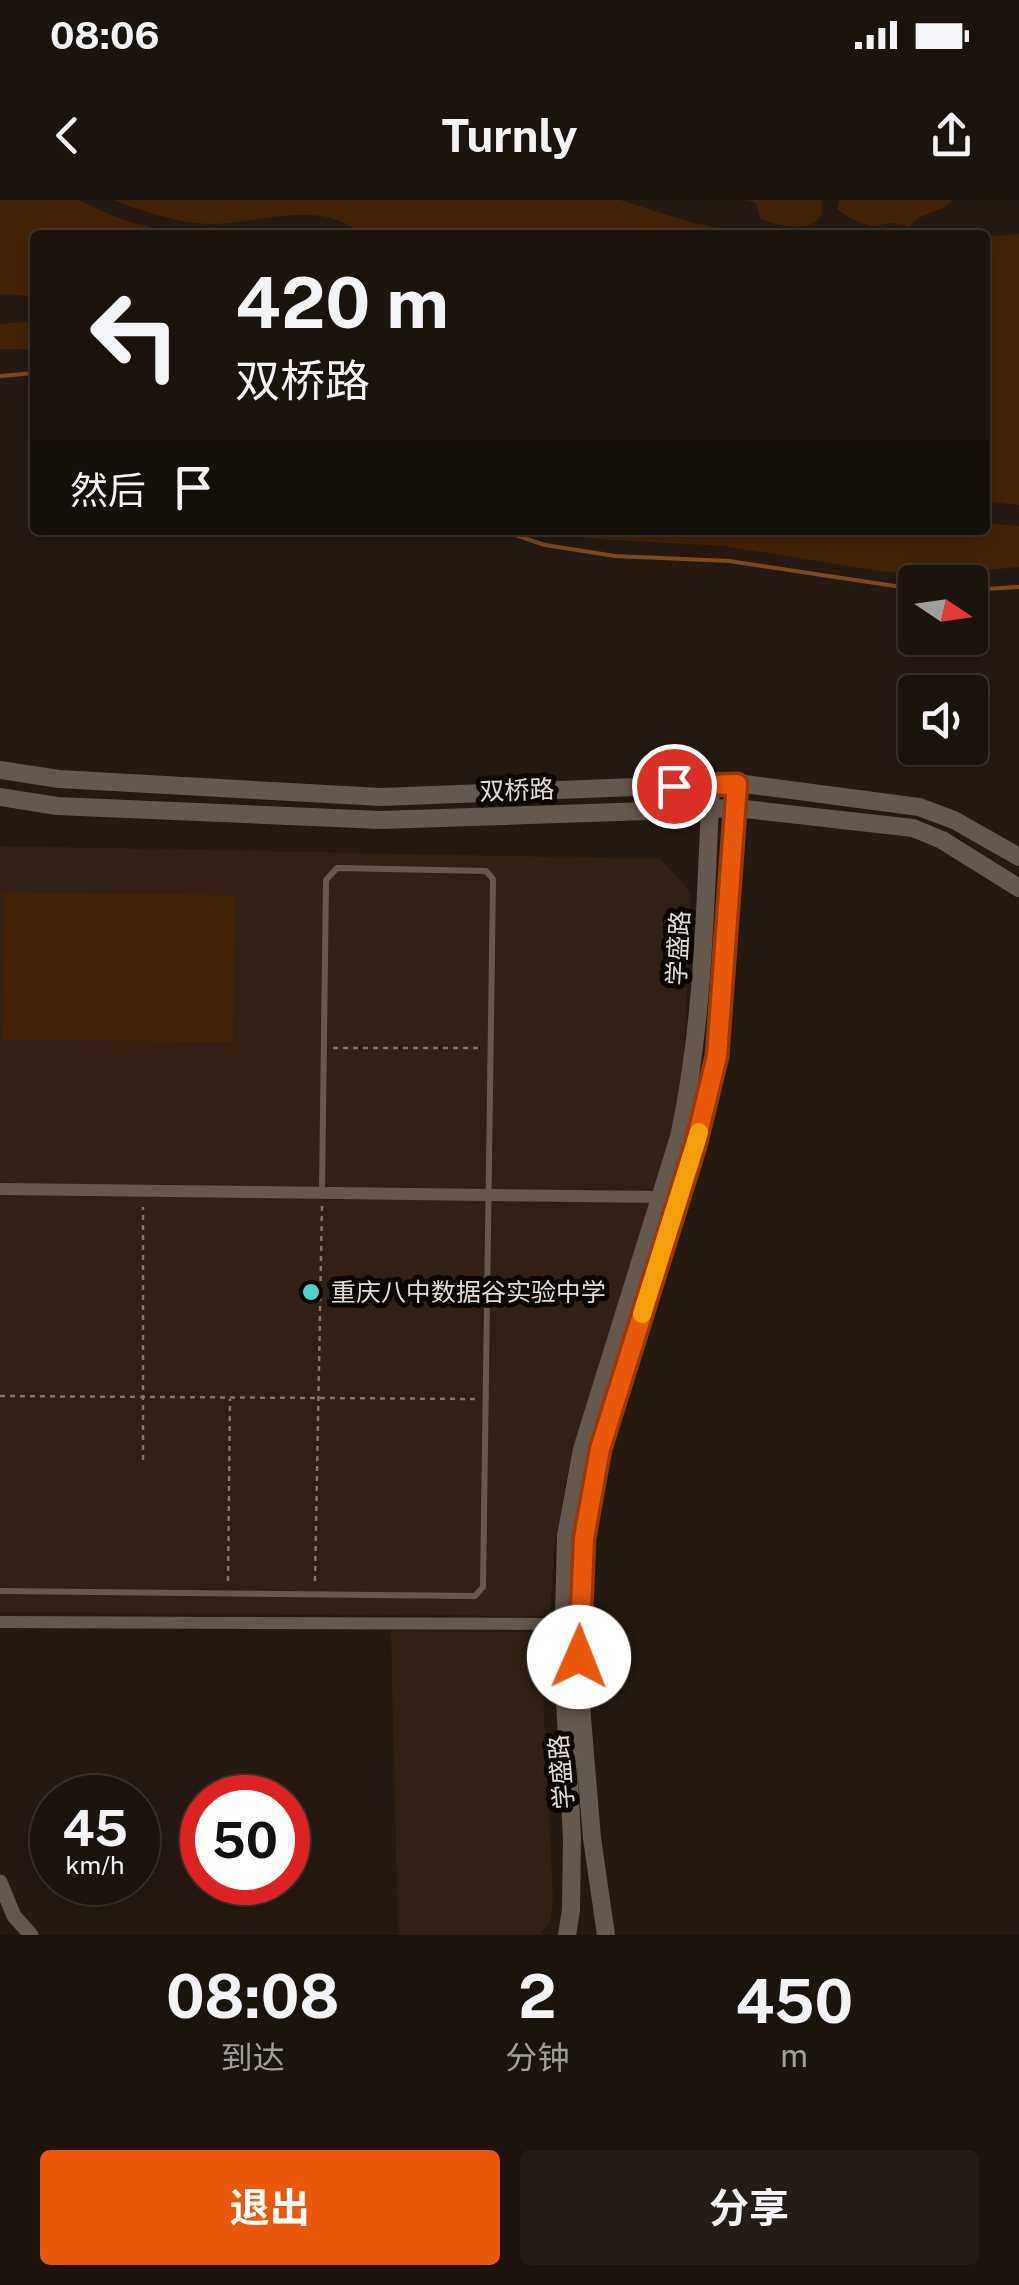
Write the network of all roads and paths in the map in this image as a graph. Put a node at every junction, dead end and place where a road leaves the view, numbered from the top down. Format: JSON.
{"nodes":[{"id":1,"x":0,"y":770,"type":"edge"},
{"id":2,"x":711,"y":784,"type":"junction"},
{"id":3,"x":737,"y":784,"type":"junction"},
{"id":4,"x":0,"y":798,"type":"edge"},
{"id":5,"x":736,"y":808,"type":"junction"},
{"id":6,"x":710,"y":809,"type":"junction"},
{"id":7,"x":1019,"y":857,"type":"edge"},
{"id":8,"x":1019,"y":888,"type":"edge"},
{"id":9,"x":324,"y":1048,"type":"junction"},
{"id":10,"x":491,"y":1048,"type":"junction"},
{"id":11,"x":0,"y":1189,"type":"edge"},
{"id":12,"x":143,"y":1190,"type":"junction"},
{"id":13,"x":322,"y":1193,"type":"junction"},
{"id":14,"x":489,"y":1195,"type":"junction"},
{"id":15,"x":660,"y":1197,"type":"junction"},
{"id":16,"x":0,"y":1396,"type":"edge"},
{"id":17,"x":143,"y":1397,"type":"junction"},
{"id":18,"x":230,"y":1398,"type":"junction"},
{"id":19,"x":318,"y":1398,"type":"junction"},
{"id":20,"x":486,"y":1399,"type":"junction"},
{"id":21,"x":143,"y":1460,"type":"dead end"},
{"id":22,"x":0,"y":1590,"type":"edge"},
{"id":23,"x":228,"y":1593,"type":"junction"},
{"id":24,"x":315,"y":1594,"type":"junction"},
{"id":25,"x":0,"y":1622,"type":"edge"},
{"id":26,"x":563,"y":1624,"type":"junction"},
{"id":27,"x":0,"y":1882,"type":"edge"},
{"id":28,"x":32,"y":1935,"type":"edge"},
{"id":29,"x":567,"y":1935,"type":"edge"},
{"id":30,"x":606,"y":1935,"type":"edge"}],
"edges":[{"from":1,"to":2,"type":"main road","name":"双桥路"},
{"from":2,"to":3,"type":"main road","name":"双桥路"},
{"from":2,"to":6,"type":"main road","name":"学盛路"},
{"from":3,"to":5,"type":"main road","name":"学盛路"},
{"from":3,"to":7,"type":"main road","name":"双桥路"},
{"from":4,"to":6,"type":"main road","name":"双桥路"},
{"from":5,"to":6,"type":"main road","name":"双桥路"},
{"from":5,"to":8,"type":"main road","name":"双桥路"},
{"from":5,"to":30,"type":"main road","name":"学盛路"},
{"from":6,"to":15,"type":"main road","name":"学盛路"},
{"from":9,"to":10,"type":"path"},
{"from":9,"to":10,"type":"lane"},
{"from":9,"to":13,"type":"lane"},
{"from":10,"to":14,"type":"lane"},
{"from":11,"to":12,"type":"street"},
{"from":12,"to":13,"type":"street"},
{"from":12,"to":17,"type":"path"},
{"from":13,"to":14,"type":"street"},
{"from":13,"to":19,"type":"path"},
{"from":14,"to":15,"type":"street"},
{"from":14,"to":20,"type":"lane"},
{"from":15,"to":26,"type":"main road","name":"学盛路"},
{"from":16,"to":17,"type":"path"},
{"from":17,"to":18,"type":"path"},
{"from":17,"to":21,"type":"path"},
{"from":18,"to":19,"type":"path"},
{"from":18,"to":23,"type":"path"},
{"from":19,"to":20,"type":"path"},
{"from":19,"to":24,"type":"path"},
{"from":20,"to":24,"type":"lane"},
{"from":22,"to":23,"type":"lane"},
{"from":23,"to":24,"type":"lane"},
{"from":25,"to":26,"type":"street"},
{"from":26,"to":29,"type":"main road","name":"学盛路"},
{"from":27,"to":28,"type":"street"}]}
